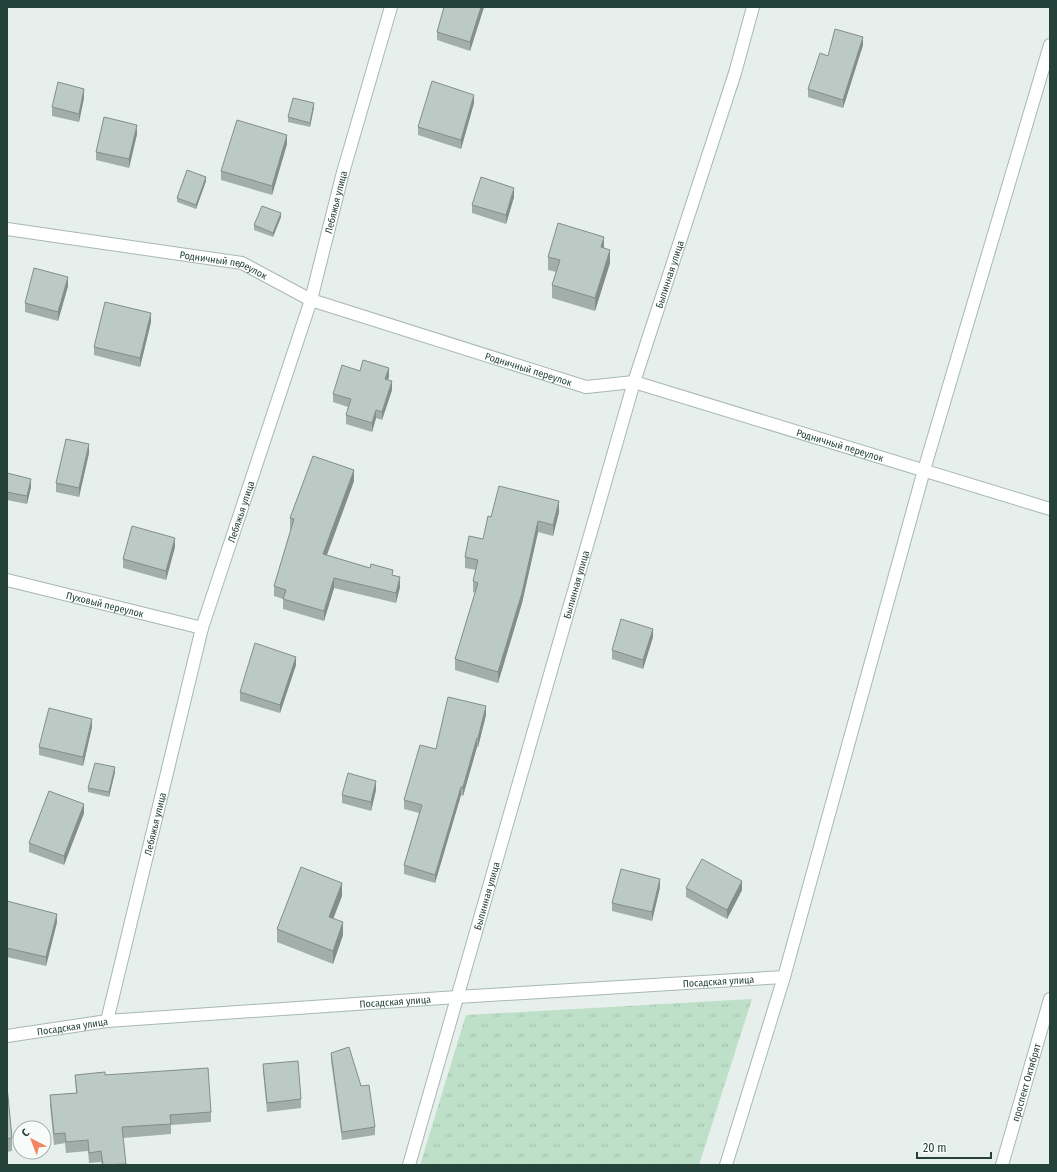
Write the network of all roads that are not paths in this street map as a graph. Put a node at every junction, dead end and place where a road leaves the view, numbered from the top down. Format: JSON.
{"nodes":[{"id":1,"x":391,"y":7,"type":"edge"},
{"id":2,"x":753,"y":7,"type":"edge"},
{"id":3,"x":1050,"y":45,"type":"edge"},
{"id":4,"x":7,"y":229,"type":"edge"},
{"id":5,"x":311,"y":300,"type":"junction"},
{"id":6,"x":634,"y":382,"type":"junction"},
{"id":7,"x":924,"y":470,"type":"junction"},
{"id":8,"x":1050,"y":509,"type":"edge"},
{"id":9,"x":7,"y":580,"type":"edge"},
{"id":10,"x":202,"y":628,"type":"junction"},
{"id":11,"x":784,"y":976,"type":"junction"},
{"id":12,"x":457,"y":997,"type":"junction"},
{"id":13,"x":1050,"y":999,"type":"edge"},
{"id":14,"x":107,"y":1021,"type":"junction"},
{"id":15,"x":7,"y":1036,"type":"edge"},
{"id":16,"x":409,"y":1165,"type":"edge"},
{"id":17,"x":726,"y":1165,"type":"edge"},
{"id":18,"x":1002,"y":1165,"type":"edge"}],
"edges":[{"from":1,"to":5,"type":"street","name":"Лебяжья улица"},
{"from":2,"to":6,"type":"street","name":"Былинная улица"},
{"from":3,"to":7,"type":"street"},
{"from":4,"to":5,"type":"street","name":"Родничный переулок"},
{"from":5,"to":6,"type":"street","name":"Родничный переулок"},
{"from":5,"to":10,"type":"street","name":"Лебяжья улица"},
{"from":6,"to":7,"type":"street","name":"Родничный переулок"},
{"from":6,"to":12,"type":"street","name":"Былинная улица"},
{"from":7,"to":8,"type":"street","name":"Родничный переулок"},
{"from":7,"to":11,"type":"street"},
{"from":9,"to":10,"type":"street","name":"Пуховый переулок"},
{"from":10,"to":14,"type":"street","name":"Лебяжья улица"},
{"from":11,"to":12,"type":"street","name":"Посадская улица"},
{"from":11,"to":17,"type":"street"},
{"from":12,"to":14,"type":"street","name":"Посадская улица"},
{"from":12,"to":16,"type":"street","name":"Былинная улица"},
{"from":13,"to":18,"type":"street","name":"проспект Октябрят"},
{"from":14,"to":15,"type":"street","name":"Посадская улица"}]}
